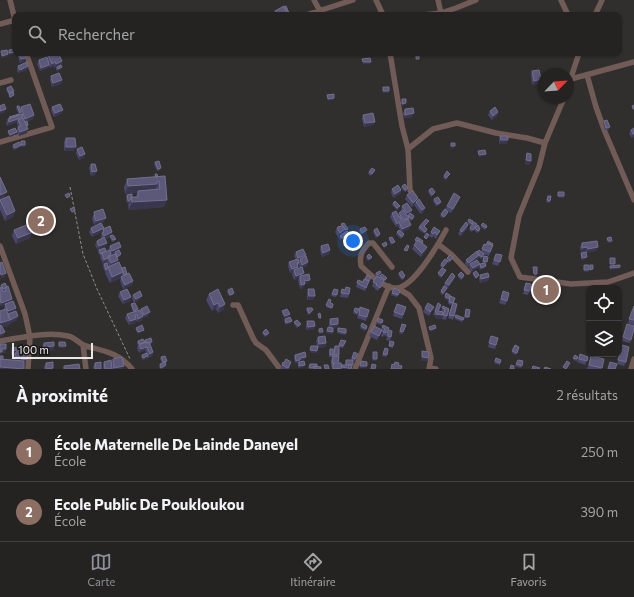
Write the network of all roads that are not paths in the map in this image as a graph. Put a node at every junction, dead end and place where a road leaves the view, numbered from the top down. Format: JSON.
{"nodes":[{"id":1,"x":10,"y":0,"type":"edge"},
{"id":2,"x":314,"y":0,"type":"edge"},
{"id":3,"x":353,"y":0,"type":"edge"},
{"id":4,"x":376,"y":0,"type":"edge"},
{"id":5,"x":438,"y":0,"type":"edge"},
{"id":6,"x":476,"y":0,"type":"edge"},
{"id":7,"x":561,"y":0,"type":"edge"},
{"id":8,"x":602,"y":0,"type":"edge"},
{"id":9,"x":13,"y":12,"type":"edge"},
{"id":10,"x":320,"y":12,"type":"edge"},
{"id":11,"x":323,"y":12,"type":"edge"},
{"id":12,"x":382,"y":12,"type":"edge"},
{"id":13,"x":441,"y":12,"type":"edge"},
{"id":14,"x":444,"y":12,"type":"edge"},
{"id":15,"x":567,"y":12,"type":"edge"},
{"id":16,"x":596,"y":12,"type":"edge"},
{"id":17,"x":12,"y":22,"type":"edge"},
{"id":18,"x":0,"y":24,"type":"edge"},
{"id":19,"x":27,"y":56,"type":"edge"},
{"id":20,"x":390,"y":56,"type":"edge"},
{"id":21,"x":578,"y":56,"type":"edge"},
{"id":22,"x":634,"y":62,"type":"edge"},
{"id":23,"x":574,"y":69,"type":"edge"},
{"id":24,"x":587,"y":75,"type":"junction"},
{"id":25,"x":574,"y":78,"type":"edge"},
{"id":26,"x":11,"y":80,"type":"dead end"},
{"id":27,"x":0,"y":83,"type":"edge"},
{"id":28,"x":562,"y":104,"type":"edge"},
{"id":29,"x":0,"y":142,"type":"edge"},
{"id":30,"x":546,"y":143,"type":"junction"},
{"id":31,"x":408,"y":149,"type":"junction"},
{"id":32,"x":633,"y":196,"type":"edge"},
{"id":33,"x":419,"y":202,"type":"edge"},
{"id":34,"x":446,"y":230,"type":"dead end"},
{"id":35,"x":438,"y":244,"type":"junction"},
{"id":36,"x":0,"y":246,"type":"edge"},
{"id":37,"x":392,"y":267,"type":"dead end"},
{"id":38,"x":468,"y":272,"type":"dead end"},
{"id":39,"x":634,"y":273,"type":"edge"},
{"id":40,"x":388,"y":286,"type":"junction"},
{"id":41,"x":397,"y":288,"type":"junction"},
{"id":42,"x":233,"y":305,"type":"dead end"},
{"id":43,"x":30,"y":337,"type":"junction"},
{"id":44,"x":0,"y":341,"type":"edge"},
{"id":45,"x":83,"y":345,"type":"junction"},
{"id":46,"x":634,"y":359,"type":"edge"},
{"id":47,"x":429,"y":368,"type":"edge"},
{"id":48,"x":28,"y":369,"type":"edge"},
{"id":49,"x":86,"y":369,"type":"edge"},
{"id":50,"x":132,"y":369,"type":"edge"},
{"id":51,"x":280,"y":369,"type":"edge"},
{"id":52,"x":356,"y":369,"type":"edge"},
{"id":53,"x":436,"y":369,"type":"edge"},
{"id":54,"x":631,"y":369,"type":"edge"}],
"edges":[{"from":1,"to":9,"type":"street"},
{"from":2,"to":10,"type":"street"},
{"from":3,"to":11,"type":"street"},
{"from":4,"to":12,"type":"street"},
{"from":5,"to":13,"type":"street"},
{"from":6,"to":14,"type":"street"},
{"from":7,"to":15,"type":"street"},
{"from":8,"to":16,"type":"street"},
{"from":17,"to":18,"type":"street"},
{"from":19,"to":29,"type":"street"},
{"from":20,"to":31,"type":"street"},
{"from":21,"to":23,"type":"street"},
{"from":22,"to":24,"type":"street"},
{"from":24,"to":25,"type":"street"},
{"from":24,"to":32,"type":"street"},
{"from":26,"to":27,"type":"street"},
{"from":28,"to":30,"type":"street"},
{"from":30,"to":31,"type":"street"},
{"from":30,"to":39,"type":"street"},
{"from":31,"to":33,"type":"street"},
{"from":34,"to":35,"type":"street"},
{"from":35,"to":38,"type":"street"},
{"from":35,"to":41,"type":"street"},
{"from":36,"to":43,"type":"street"},
{"from":37,"to":40,"type":"street"},
{"from":40,"to":41,"type":"street"},
{"from":40,"to":52,"type":"street"},
{"from":41,"to":47,"type":"street"},
{"from":42,"to":51,"type":"street"},
{"from":43,"to":44,"type":"street"},
{"from":43,"to":45,"type":"street"},
{"from":43,"to":48,"type":"street"},
{"from":45,"to":49,"type":"street"},
{"from":45,"to":50,"type":"street"},
{"from":46,"to":54,"type":"street"},
{"from":47,"to":53,"type":"street"}]}
